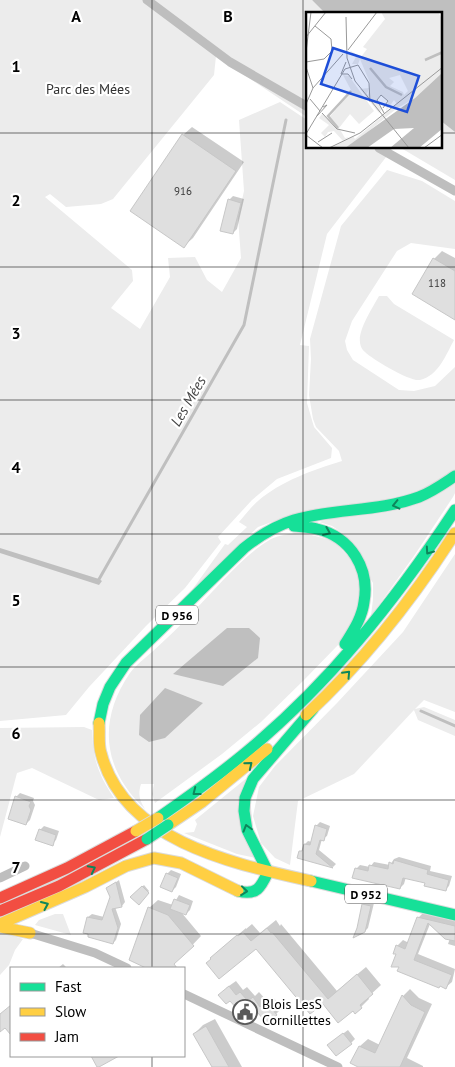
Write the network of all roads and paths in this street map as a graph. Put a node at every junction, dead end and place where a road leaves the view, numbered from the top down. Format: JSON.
{"nodes":[{"id":1,"x":147,"y":0,"type":"edge"},
{"id":2,"x":306,"y":106,"type":"edge"},
{"id":3,"x":380,"y":149,"type":"edge"},
{"id":4,"x":455,"y":191,"type":"edge"},
{"id":5,"x":455,"y":476,"type":"edge"},
{"id":6,"x":455,"y":510,"type":"edge"},
{"id":7,"x":279,"y":526,"type":"junction"},
{"id":8,"x":455,"y":533,"type":"edge"},
{"id":9,"x":299,"y":704,"type":"junction"},
{"id":10,"x":313,"y":709,"type":"junction"},
{"id":11,"x":25,"y":866,"type":"dead end"},
{"id":12,"x":268,"y":872,"type":"junction"},
{"id":13,"x":0,"y":878,"type":"edge"},
{"id":14,"x":0,"y":898,"type":"edge"},
{"id":15,"x":0,"y":911,"type":"edge"},
{"id":16,"x":28,"y":913,"type":"junction"},
{"id":17,"x":455,"y":915,"type":"edge"},
{"id":18,"x":0,"y":925,"type":"edge"},
{"id":19,"x":30,"y":933,"type":"junction"},
{"id":20,"x":125,"y":967,"type":"edge"},
{"id":21,"x":185,"y":994,"type":"edge"},
{"id":22,"x":338,"y":1067,"type":"edge"}],
"edges":[{"from":1,"to":2,"type":"street"},
{"from":3,"to":4,"type":"street"},
{"from":5,"to":7,"type":"main road","number":"D 956","one_way":true},
{"from":6,"to":9,"type":"main road","one_way":true},
{"from":7,"to":9,"type":"main road","one_way":true},
{"from":7,"to":12,"type":"main road","number":"D 956"},
{"from":10,"to":8,"type":"main road","one_way":true},
{"from":9,"to":14,"type":"main road","one_way":true,"bridge":true},
{"from":12,"to":10,"type":"main road","one_way":true},
{"from":15,"to":10,"type":"main road","one_way":true,"bridge":true},
{"from":11,"to":13,"type":"street"},
{"from":16,"to":12,"type":"main road","one_way":true},
{"from":12,"to":17,"type":"main road","number":"D 952"},
{"from":16,"to":18,"type":"main road"},
{"from":16,"to":19,"type":"main road"},
{"from":18,"to":19,"type":"main road"},
{"from":19,"to":20,"type":"street"},
{"from":21,"to":22,"type":"street"}]}
